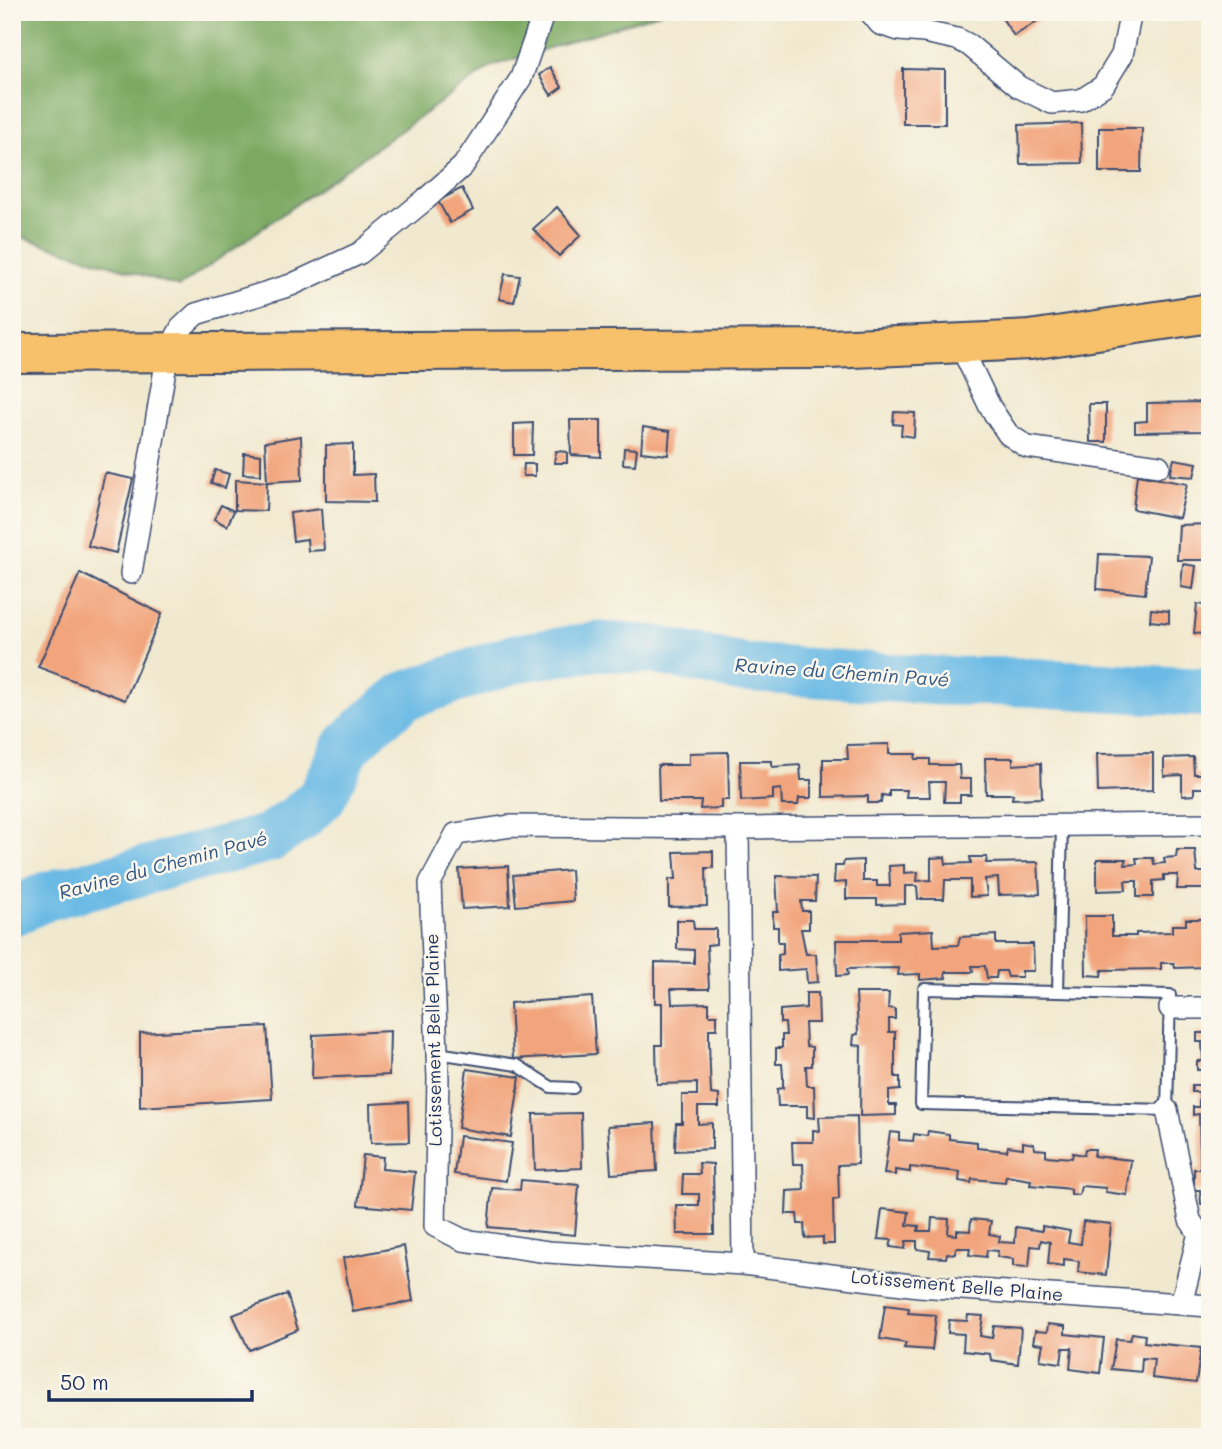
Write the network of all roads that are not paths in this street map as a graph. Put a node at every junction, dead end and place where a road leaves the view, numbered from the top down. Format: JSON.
{"nodes":[{"id":1,"x":544,"y":12,"type":"edge"},
{"id":2,"x":870,"y":12,"type":"edge"},
{"id":3,"x":1131,"y":12,"type":"edge"},
{"id":4,"x":1210,"y":313,"type":"edge"},
{"id":5,"x":1210,"y":326,"type":"edge"},
{"id":6,"x":1210,"y":334,"type":"edge"},
{"id":7,"x":1153,"y":335,"type":"junction"},
{"id":8,"x":12,"y":353,"type":"edge"},
{"id":9,"x":167,"y":357,"type":"junction"},
{"id":10,"x":966,"y":357,"type":"junction"},
{"id":11,"x":12,"y":364,"type":"edge"},
{"id":12,"x":1159,"y":466,"type":"dead end"},
{"id":13,"x":131,"y":573,"type":"dead end"},
{"id":14,"x":1210,"y":824,"type":"edge"},
{"id":15,"x":1062,"y":825,"type":"junction"},
{"id":16,"x":738,"y":828,"type":"junction"},
{"id":17,"x":1058,"y":992,"type":"junction"},
{"id":18,"x":1170,"y":1008,"type":"junction"},
{"id":19,"x":1210,"y":1008,"type":"edge"},
{"id":20,"x":437,"y":1053,"type":"junction"},
{"id":21,"x":573,"y":1088,"type":"dead end"},
{"id":22,"x":1167,"y":1110,"type":"junction"},
{"id":23,"x":1204,"y":1240,"type":"edge"},
{"id":24,"x":743,"y":1264,"type":"junction"},
{"id":25,"x":1181,"y":1304,"type":"junction"},
{"id":26,"x":1210,"y":1306,"type":"edge"}],
"edges":[{"from":1,"to":9,"type":"street"},
{"from":2,"to":3,"type":"street"},
{"from":4,"to":9,"type":"highway"},
{"from":5,"to":7,"type":"highway"},
{"from":6,"to":7,"type":"highway"},
{"from":7,"to":10,"type":"highway"},
{"from":8,"to":9,"type":"highway"},
{"from":9,"to":10,"type":"highway"},
{"from":9,"to":11,"type":"highway"},
{"from":9,"to":13,"type":"street"},
{"from":10,"to":12,"type":"street"},
{"from":14,"to":15,"type":"street","name":"Lotissement Belle Plaine"},
{"from":15,"to":16,"type":"street","name":"Lotissement Belle Plaine"},
{"from":15,"to":17,"type":"lane"},
{"from":16,"to":20,"type":"street","name":"Lotissement Belle Plaine"},
{"from":16,"to":24,"type":"street"},
{"from":17,"to":18,"type":"lane"},
{"from":17,"to":22,"type":"lane"},
{"from":18,"to":19,"type":"street"},
{"from":18,"to":22,"type":"lane"},
{"from":20,"to":21,"type":"lane"},
{"from":20,"to":24,"type":"street","name":"Lotissement Belle Plaine"},
{"from":22,"to":23,"type":"street"},
{"from":23,"to":25,"type":"street"},
{"from":24,"to":25,"type":"street","name":"Lotissement Belle Plaine"},
{"from":25,"to":26,"type":"street","name":"Lotissement Belle Plaine"}]}
